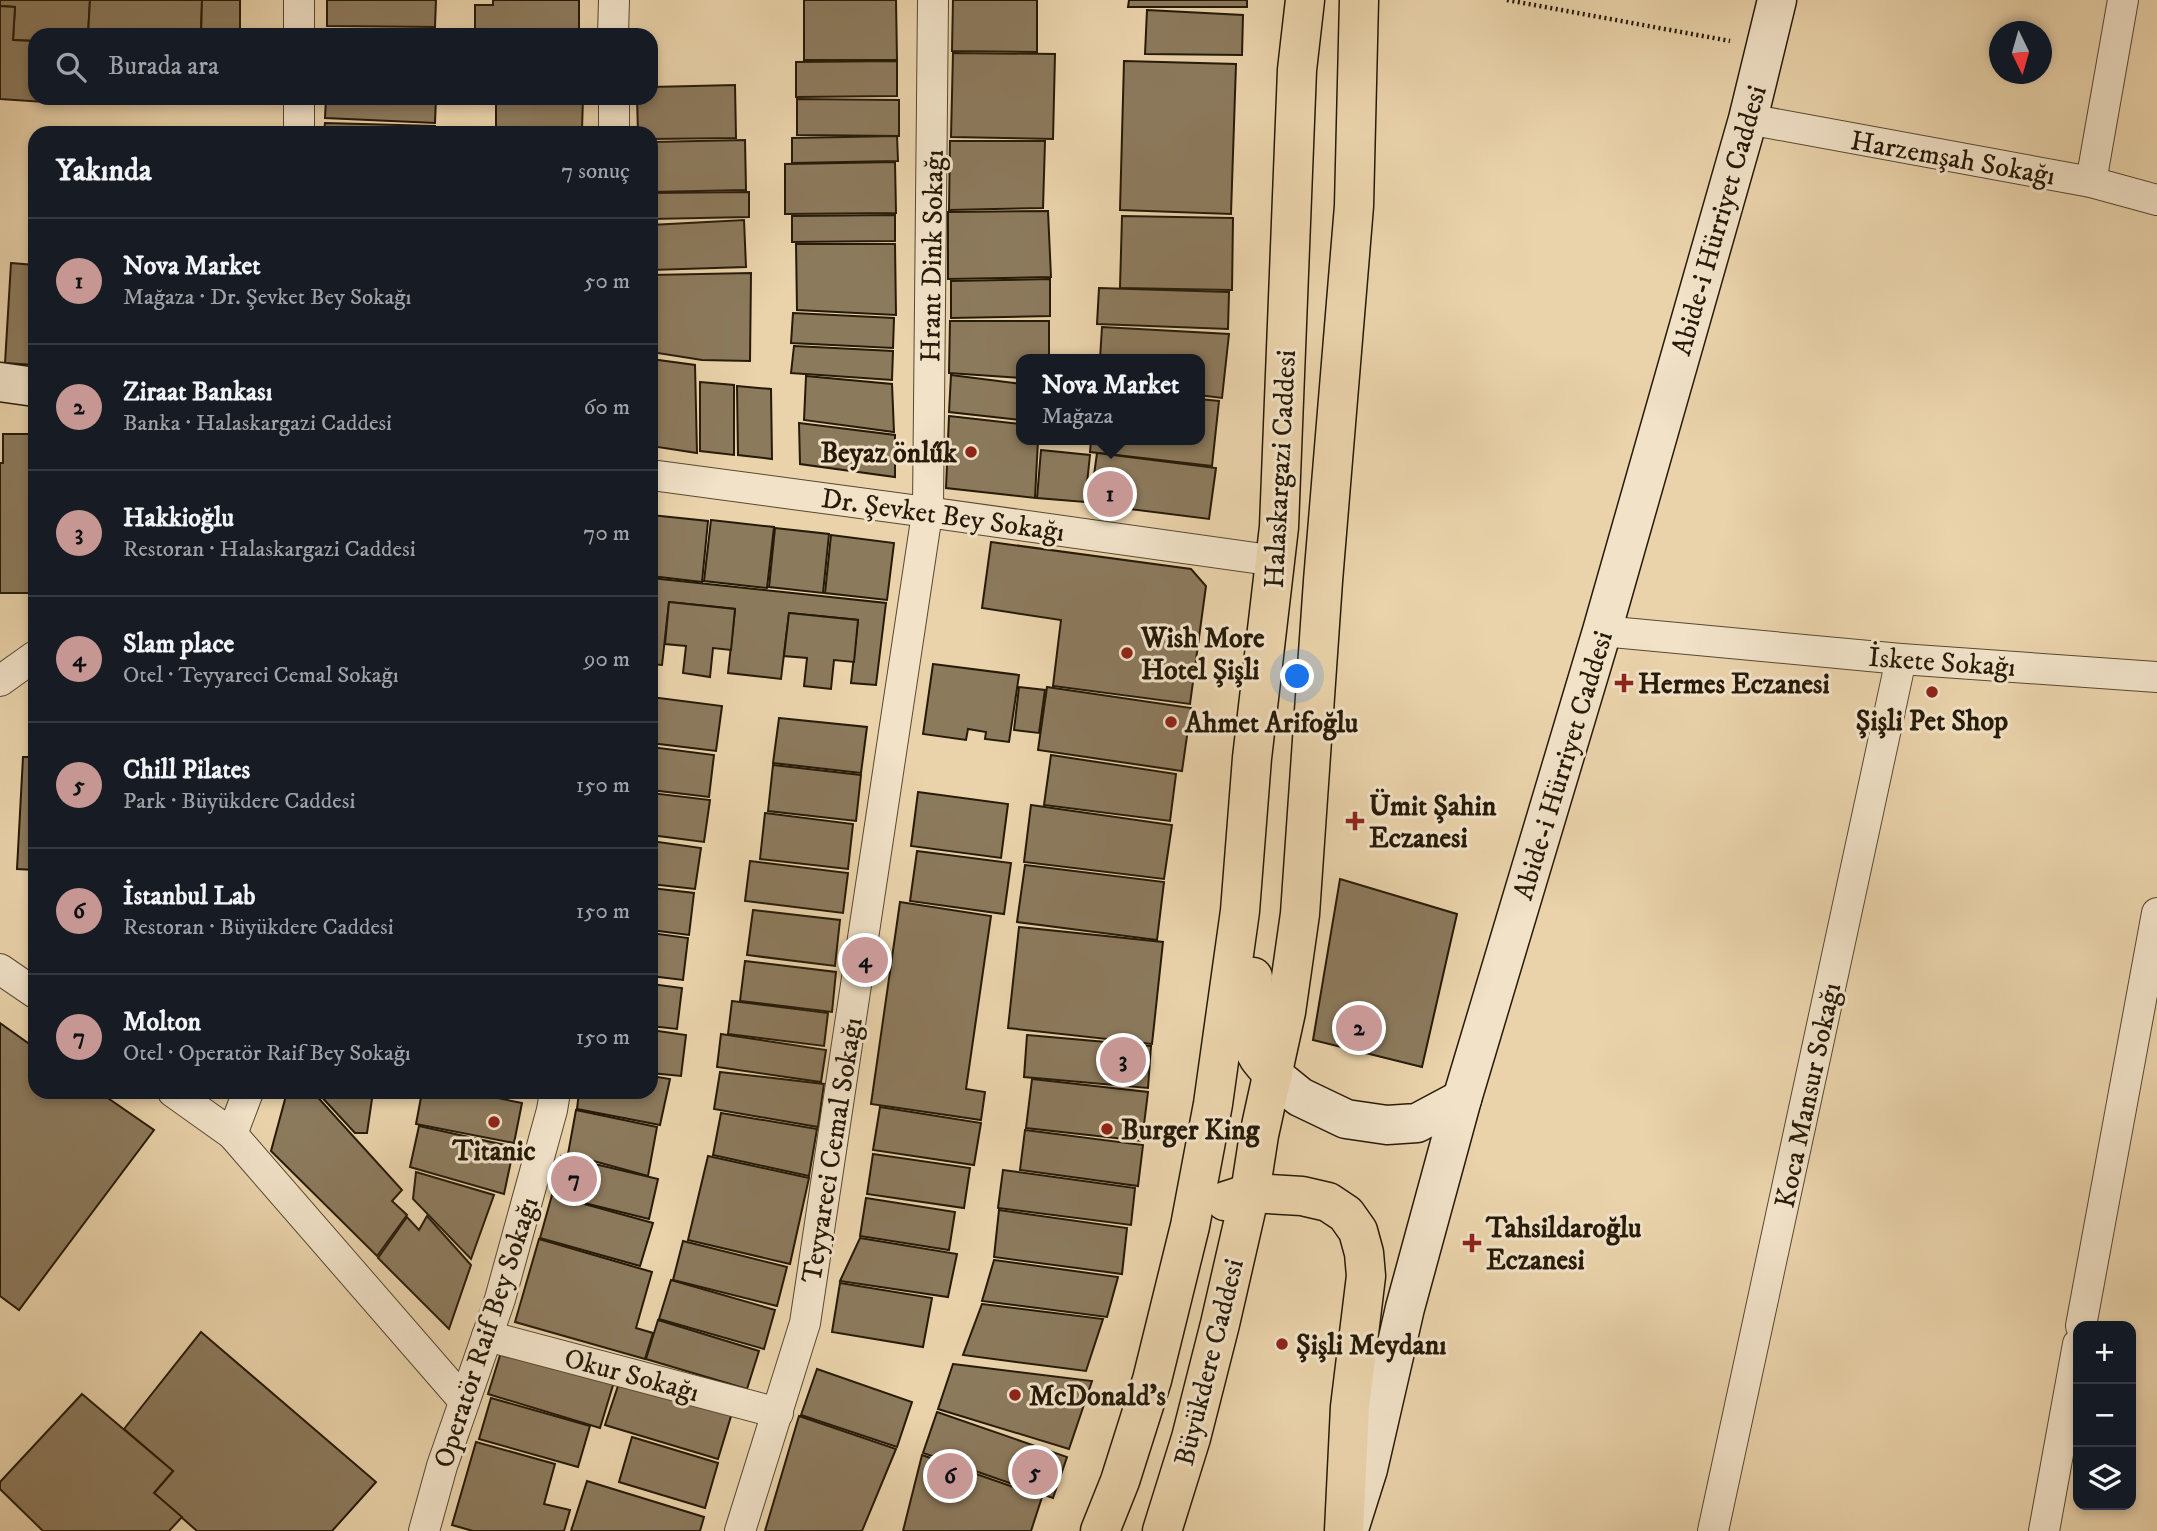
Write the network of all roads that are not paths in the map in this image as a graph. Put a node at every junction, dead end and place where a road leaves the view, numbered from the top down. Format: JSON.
{"nodes":[{"id":1,"x":299,"y":0,"type":"edge"},
{"id":2,"x":614,"y":0,"type":"edge"},
{"id":3,"x":933,"y":0,"type":"edge"},
{"id":4,"x":1305,"y":0,"type":"edge"},
{"id":5,"x":1359,"y":0,"type":"edge"},
{"id":6,"x":1777,"y":0,"type":"edge"},
{"id":7,"x":2123,"y":0,"type":"edge"},
{"id":8,"x":299,"y":28,"type":"edge"},
{"id":9,"x":613,"y":28,"type":"edge"},
{"id":10,"x":299,"y":105,"type":"edge"},
{"id":11,"x":614,"y":105,"type":"edge"},
{"id":12,"x":1748,"y":119,"type":"junction"},
{"id":13,"x":299,"y":126,"type":"edge"},
{"id":14,"x":614,"y":126,"type":"edge"},
{"id":15,"x":2091,"y":182,"type":"junction"},
{"id":16,"x":2157,"y":200,"type":"edge"},
{"id":17,"x":0,"y":382,"type":"edge"},
{"id":18,"x":28,"y":386,"type":"edge"},
{"id":19,"x":0,"y":405,"type":"edge"},
{"id":20,"x":28,"y":408,"type":"edge"},
{"id":21,"x":658,"y":476,"type":"edge"},
{"id":22,"x":928,"y":512,"type":"junction"},
{"id":23,"x":1276,"y":561,"type":"junction"},
{"id":24,"x":1602,"y":631,"type":"junction"},
{"id":25,"x":1901,"y":659,"type":"junction"},
{"id":26,"x":28,"y":661,"type":"edge"},
{"id":27,"x":2157,"y":677,"type":"edge"},
{"id":28,"x":0,"y":681,"type":"edge"},
{"id":29,"x":1240,"y":911,"type":"junction"},
{"id":30,"x":2157,"y":913,"type":"edge"},
{"id":31,"x":0,"y":969,"type":"edge"},
{"id":32,"x":28,"y":988,"type":"edge"},
{"id":33,"x":1273,"y":1075,"type":"junction"},
{"id":34,"x":183,"y":1099,"type":"edge"},
{"id":35,"x":244,"y":1099,"type":"edge"},
{"id":36,"x":554,"y":1099,"type":"edge"},
{"id":37,"x":1462,"y":1099,"type":"junction"},
{"id":38,"x":232,"y":1134,"type":"junction"},
{"id":39,"x":1250,"y":1192,"type":"junction"},
{"id":40,"x":1190,"y":1226,"type":"junction"},
{"id":41,"x":2082,"y":1321,"type":"edge"},
{"id":42,"x":487,"y":1336,"type":"junction"},
{"id":43,"x":2073,"y":1372,"type":"edge"},
{"id":44,"x":464,"y":1401,"type":"junction"},
{"id":45,"x":778,"y":1413,"type":"junction"},
{"id":46,"x":424,"y":1531,"type":"edge"},
{"id":47,"x":740,"y":1531,"type":"edge"},
{"id":48,"x":1100,"y":1531,"type":"edge"},
{"id":49,"x":1162,"y":1531,"type":"edge"},
{"id":50,"x":1346,"y":1531,"type":"edge"},
{"id":51,"x":1713,"y":1531,"type":"edge"},
{"id":52,"x":2044,"y":1531,"type":"edge"}],
"edges":[{"from":1,"to":8,"type":"street"},
{"from":2,"to":9,"type":"street"},
{"from":3,"to":22,"type":"street","name":"Hrant Dink Sokağı"},
{"from":4,"to":23,"type":"main road","name":"Halaskargazi Caddesi"},
{"from":5,"to":33,"type":"main road","name":"Halaskargazi Caddesi"},
{"from":6,"to":12,"type":"main road","name":"Abide-i Hürriyet Caddesi"},
{"from":7,"to":15,"type":"street"},
{"from":10,"to":13,"type":"street"},
{"from":11,"to":14,"type":"street"},
{"from":12,"to":15,"type":"street","name":"Harzemşah Sokağı"},
{"from":12,"to":24,"type":"main road","name":"Abide-i Hürriyet Caddesi"},
{"from":15,"to":16,"type":"street","name":"Harzemşah Sokağı"},
{"from":17,"to":18,"type":"main road"},
{"from":19,"to":20,"type":"main road"},
{"from":21,"to":22,"type":"street","name":"Dr. Şevket Bey Sokağı"},
{"from":22,"to":23,"type":"street","name":"Dr. Şevket Bey Sokağı"},
{"from":22,"to":45,"type":"street","name":"Teyyareci Cemal Sokağı"},
{"from":23,"to":29,"type":"main road","name":"Halaskargazi Caddesi"},
{"from":24,"to":25,"type":"street","name":"İskete Sokağı"},
{"from":24,"to":37,"type":"main road","name":"Abide-i Hürriyet Caddesi"},
{"from":25,"to":27,"type":"street","name":"İskete Sokağı"},
{"from":25,"to":51,"type":"street","name":"Koca Mansur Sokağı"},
{"from":26,"to":28,"type":"street"},
{"from":29,"to":33,"type":"main road"},
{"from":29,"to":40,"type":"main road","name":"Halaskargazi Caddesi"},
{"from":30,"to":41,"type":"street"},
{"from":31,"to":32,"type":"street"},
{"from":33,"to":37,"type":"main road"},
{"from":33,"to":39,"type":"main road","name":"Halaskargazi Caddesi"},
{"from":34,"to":38,"type":"street"},
{"from":35,"to":38,"type":"street"},
{"from":36,"to":42,"type":"street","name":"Operatör Raif Bey Sokağı"},
{"from":37,"to":50,"type":"main road","name":"Abide-i Hürriyet Caddesi"},
{"from":38,"to":44,"type":"street"},
{"from":39,"to":40,"type":"main road"},
{"from":39,"to":49,"type":"main road","name":"Büyükdere Caddesi"},
{"from":39,"to":50,"type":"main road"},
{"from":40,"to":48,"type":"main road","name":"Büyükdere Caddesi"},
{"from":42,"to":44,"type":"street","name":"Operatör Raif Bey Sokağı"},
{"from":42,"to":45,"type":"street","name":"Okur Sokağı"},
{"from":43,"to":52,"type":"street"},
{"from":44,"to":46,"type":"street","name":"Operatör Raif Bey Sokağı"},
{"from":45,"to":47,"type":"street","name":"Teyyareci Cemal Sokağı"}]}
